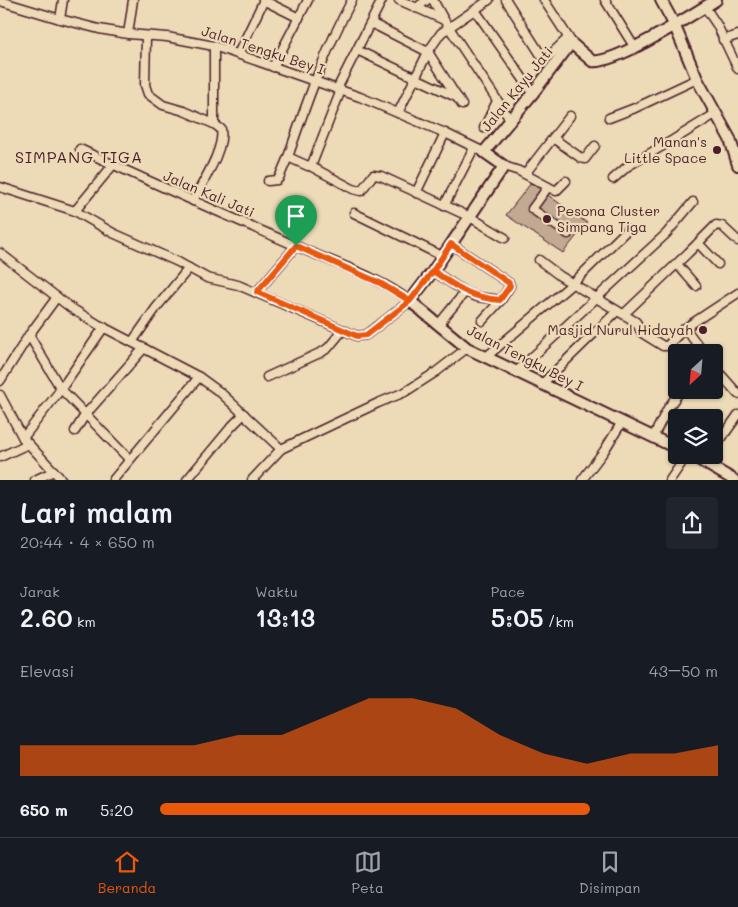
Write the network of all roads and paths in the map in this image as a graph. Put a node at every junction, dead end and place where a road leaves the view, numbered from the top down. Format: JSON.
{"nodes":[{"id":1,"x":63,"y":0,"type":"edge"},
{"id":2,"x":133,"y":0,"type":"edge"},
{"id":3,"x":264,"y":0,"type":"edge"},
{"id":4,"x":308,"y":0,"type":"edge"},
{"id":5,"x":352,"y":0,"type":"edge"},
{"id":6,"x":382,"y":0,"type":"edge"},
{"id":7,"x":399,"y":0,"type":"edge"},
{"id":8,"x":427,"y":0,"type":"edge"},
{"id":9,"x":433,"y":0,"type":"edge"},
{"id":10,"x":489,"y":0,"type":"edge"},
{"id":11,"x":506,"y":0,"type":"edge"},
{"id":12,"x":544,"y":0,"type":"edge"},
{"id":13,"x":605,"y":0,"type":"edge"},
{"id":14,"x":661,"y":0,"type":"edge"},
{"id":15,"x":716,"y":0,"type":"edge"},
{"id":16,"x":0,"y":1,"type":"edge"},
{"id":17,"x":705,"y":7,"type":"junction"},
{"id":18,"x":416,"y":8,"type":"junction"},
{"id":19,"x":475,"y":10,"type":"junction"},
{"id":20,"x":299,"y":18,"type":"junction"},
{"id":21,"x":60,"y":20,"type":"junction"},
{"id":22,"x":444,"y":20,"type":"junction"},
{"id":23,"x":371,"y":23,"type":"junction"},
{"id":24,"x":674,"y":24,"type":"junction"},
{"id":25,"x":450,"y":27,"type":"junction"},
{"id":26,"x":128,"y":34,"type":"junction"},
{"id":27,"x":738,"y":35,"type":"edge"},
{"id":28,"x":146,"y":36,"type":"junction"},
{"id":29,"x":570,"y":40,"type":"junction"},
{"id":30,"x":723,"y":40,"type":"junction"},
{"id":31,"x":214,"y":46,"type":"junction"},
{"id":32,"x":635,"y":48,"type":"junction"},
{"id":33,"x":357,"y":50,"type":"junction"},
{"id":34,"x":428,"y":52,"type":"junction"},
{"id":35,"x":238,"y":54,"type":"junction"},
{"id":36,"x":273,"y":66,"type":"junction"},
{"id":37,"x":738,"y":69,"type":"edge"},
{"id":38,"x":416,"y":78,"type":"junction"},
{"id":39,"x":697,"y":79,"type":"junction"},
{"id":40,"x":314,"y":82,"type":"junction"},
{"id":41,"x":339,"y":90,"type":"junction"},
{"id":42,"x":533,"y":93,"type":"junction"},
{"id":43,"x":498,"y":101,"type":"junction"},
{"id":44,"x":398,"y":113,"type":"junction"},
{"id":45,"x":715,"y":114,"type":"junction"},
{"id":46,"x":570,"y":116,"type":"dead end"},
{"id":47,"x":609,"y":118,"type":"dead end"},
{"id":48,"x":511,"y":121,"type":"junction"},
{"id":49,"x":214,"y":124,"type":"junction"},
{"id":50,"x":484,"y":128,"type":"dead end"},
{"id":51,"x":445,"y":133,"type":"junction"},
{"id":52,"x":553,"y":138,"type":"junction"},
{"id":53,"x":595,"y":146,"type":"dead end"},
{"id":54,"x":80,"y":149,"type":"dead end"},
{"id":55,"x":479,"y":150,"type":"junction"},
{"id":56,"x":288,"y":157,"type":"junction"},
{"id":57,"x":113,"y":165,"type":"junction"},
{"id":58,"x":738,"y":165,"type":"edge"},
{"id":59,"x":310,"y":166,"type":"junction"},
{"id":60,"x":504,"y":166,"type":"junction"},
{"id":61,"x":525,"y":174,"type":"junction"},
{"id":62,"x":613,"y":179,"type":"dead end"},
{"id":63,"x":268,"y":181,"type":"dead end"},
{"id":64,"x":566,"y":181,"type":"dead end"},
{"id":65,"x":0,"y":187,"type":"edge"},
{"id":66,"x":548,"y":187,"type":"junction"},
{"id":67,"x":416,"y":193,"type":"junction"},
{"id":68,"x":193,"y":201,"type":"junction"},
{"id":69,"x":693,"y":202,"type":"dead end"},
{"id":70,"x":444,"y":206,"type":"junction"},
{"id":71,"x":75,"y":211,"type":"junction"},
{"id":72,"x":354,"y":213,"type":"dead end"},
{"id":73,"x":470,"y":217,"type":"junction"},
{"id":74,"x":627,"y":230,"type":"dead end"},
{"id":75,"x":568,"y":234,"type":"dead end"},
{"id":76,"x":504,"y":238,"type":"dead end"},
{"id":77,"x":738,"y":241,"type":"edge"},
{"id":78,"x":698,"y":242,"type":"junction"},
{"id":79,"x":451,"y":244,"type":"junction"},
{"id":80,"x":296,"y":246,"type":"junction"},
{"id":81,"x":0,"y":253,"type":"edge"},
{"id":82,"x":442,"y":256,"type":"junction"},
{"id":83,"x":538,"y":260,"type":"dead end"},
{"id":84,"x":677,"y":264,"type":"junction"},
{"id":85,"x":718,"y":264,"type":"dead end"},
{"id":86,"x":190,"y":268,"type":"junction"},
{"id":87,"x":433,"y":271,"type":"junction"},
{"id":88,"x":572,"y":284,"type":"junction"},
{"id":89,"x":696,"y":286,"type":"dead end"},
{"id":90,"x":257,"y":292,"type":"junction"},
{"id":91,"x":465,"y":292,"type":"junction"},
{"id":92,"x":738,"y":293,"type":"edge"},
{"id":93,"x":57,"y":298,"type":"junction"},
{"id":94,"x":596,"y":298,"type":"junction"},
{"id":95,"x":500,"y":300,"type":"junction"},
{"id":96,"x":410,"y":301,"type":"junction"},
{"id":97,"x":620,"y":313,"type":"junction"},
{"id":98,"x":482,"y":321,"type":"dead end"},
{"id":99,"x":438,"y":325,"type":"junction"},
{"id":100,"x":104,"y":327,"type":"junction"},
{"id":101,"x":685,"y":328,"type":"junction"},
{"id":102,"x":343,"y":330,"type":"junction"},
{"id":103,"x":29,"y":334,"type":"junction"},
{"id":104,"x":132,"y":342,"type":"junction"},
{"id":105,"x":697,"y":344,"type":"edge"},
{"id":106,"x":144,"y":348,"type":"junction"},
{"id":107,"x":467,"y":348,"type":"junction"},
{"id":108,"x":486,"y":357,"type":"junction"},
{"id":109,"x":517,"y":370,"type":"junction"},
{"id":110,"x":723,"y":376,"type":"edge"},
{"id":111,"x":199,"y":377,"type":"junction"},
{"id":112,"x":267,"y":377,"type":"dead end"},
{"id":113,"x":0,"y":381,"type":"edge"},
{"id":114,"x":543,"y":383,"type":"junction"},
{"id":115,"x":61,"y":389,"type":"junction"},
{"id":116,"x":736,"y":389,"type":"edge"},
{"id":117,"x":0,"y":395,"type":"edge"},
{"id":118,"x":674,"y":399,"type":"edge"},
{"id":119,"x":244,"y":414,"type":"junction"},
{"id":120,"x":85,"y":415,"type":"junction"},
{"id":121,"x":738,"y":415,"type":"edge"},
{"id":122,"x":622,"y":422,"type":"junction"},
{"id":123,"x":75,"y":431,"type":"dead end"},
{"id":124,"x":653,"y":436,"type":"junction"},
{"id":125,"x":723,"y":436,"type":"edge"},
{"id":126,"x":26,"y":441,"type":"junction"},
{"id":127,"x":668,"y":444,"type":"edge"},
{"id":128,"x":281,"y":450,"type":"junction"},
{"id":129,"x":0,"y":457,"type":"edge"},
{"id":130,"x":129,"y":460,"type":"junction"},
{"id":131,"x":681,"y":464,"type":"edge"},
{"id":132,"x":711,"y":464,"type":"edge"},
{"id":133,"x":54,"y":471,"type":"junction"},
{"id":134,"x":721,"y":477,"type":"edge"},
{"id":135,"x":35,"y":480,"type":"edge"},
{"id":136,"x":62,"y":480,"type":"edge"},
{"id":137,"x":113,"y":480,"type":"edge"},
{"id":138,"x":188,"y":480,"type":"edge"},
{"id":139,"x":252,"y":480,"type":"edge"},
{"id":140,"x":582,"y":480,"type":"edge"},
{"id":141,"x":670,"y":480,"type":"edge"},
{"id":142,"x":734,"y":480,"type":"edge"}],
"edges":[{"from":1,"to":21,"type":"street"},
{"from":2,"to":26,"type":"street"},
{"from":3,"to":20,"type":"street"},
{"from":3,"to":35,"type":"street"},
{"from":4,"to":20,"type":"street"},
{"from":5,"to":40,"type":"street"},
{"from":6,"to":23,"type":"street"},
{"from":7,"to":18,"type":"street"},
{"from":8,"to":18,"type":"street"},
{"from":9,"to":22,"type":"street"},
{"from":10,"to":19,"type":"street"},
{"from":11,"to":29,"type":"street"},
{"from":12,"to":29,"type":"street"},
{"from":13,"to":32,"type":"street"},
{"from":14,"to":24,"type":"street"},
{"from":15,"to":17,"type":"street","name":"Jalan Kayu Jati"},
{"from":16,"to":21,"type":"street","name":"Jalan Tengku Bey I"},
{"from":17,"to":24,"type":"street","name":"Jalan Kayu Jati"},
{"from":17,"to":30,"type":"street"},
{"from":18,"to":22,"type":"street"},
{"from":19,"to":25,"type":"street"},
{"from":19,"to":42,"type":"street"},
{"from":20,"to":36,"type":"street"},
{"from":21,"to":26,"type":"street","name":"Jalan Tengku Bey I"},
{"from":22,"to":25,"type":"street"},
{"from":23,"to":33,"type":"street"},
{"from":23,"to":34,"type":"street"},
{"from":24,"to":32,"type":"street","name":"Jalan Kayu Jati"},
{"from":24,"to":39,"type":"street"},
{"from":25,"to":34,"type":"street"},
{"from":25,"to":43,"type":"street"},
{"from":26,"to":28,"type":"street","name":"Jalan Tengku Bey I"},
{"from":27,"to":30,"type":"street"},
{"from":28,"to":31,"type":"street","name":"Jalan Tengku Bey I"},
{"from":28,"to":49,"type":"street"},
{"from":29,"to":32,"type":"street","name":"Jalan Kayu Jati"},
{"from":29,"to":42,"type":"street","name":"Jalan Kayu Jati"},
{"from":30,"to":37,"type":"street"},
{"from":31,"to":35,"type":"street","name":"Jalan Tengku Bey I"},
{"from":31,"to":49,"type":"street"},
{"from":33,"to":38,"type":"street"},
{"from":33,"to":41,"type":"street"},
{"from":34,"to":38,"type":"street"},
{"from":34,"to":38,"type":"street"},
{"from":35,"to":36,"type":"street","name":"Jalan Tengku Bey I"},
{"from":36,"to":40,"type":"street","name":"Jalan Tengku Bey I"},
{"from":38,"to":44,"type":"street"},
{"from":39,"to":45,"type":"street"},
{"from":39,"to":47,"type":"street"},
{"from":40,"to":41,"type":"street","name":"Jalan Tengku Bey I"},
{"from":40,"to":56,"type":"street"},
{"from":41,"to":44,"type":"street","name":"Jalan Tengku Bey I"},
{"from":41,"to":59,"type":"street"},
{"from":42,"to":48,"type":"street","name":"Jalan Kayu Jati"},
{"from":43,"to":48,"type":"street"},
{"from":43,"to":50,"type":"street"},
{"from":44,"to":51,"type":"street","name":"Jalan Tengku Bey I"},
{"from":45,"to":58,"type":"street"},
{"from":45,"to":62,"type":"street"},
{"from":46,"to":52,"type":"street"},
{"from":48,"to":55,"type":"street","name":"Jalan Kayu Jati"},
{"from":49,"to":68,"type":"street"},
{"from":51,"to":55,"type":"street","name":"Jalan Tengku Bey I"},
{"from":51,"to":67,"type":"street"},
{"from":52,"to":53,"type":"street"},
{"from":52,"to":61,"type":"street"},
{"from":54,"to":57,"type":"street","name":"Jalan Kali Jati"},
{"from":55,"to":60,"type":"street","name":"Jalan Tengku Bey I"},
{"from":55,"to":70,"type":"street"},
{"from":56,"to":59,"type":"street"},
{"from":56,"to":63,"type":"street"},
{"from":57,"to":68,"type":"street","name":"Jalan Kali Jati"},
{"from":57,"to":71,"type":"street"},
{"from":59,"to":67,"type":"street"},
{"from":60,"to":61,"type":"street","name":"Jalan Tengku Bey I"},
{"from":60,"to":73,"type":"street"},
{"from":61,"to":66,"type":"street","name":"Jalan Tengku Bey I"},
{"from":64,"to":66,"type":"street"},
{"from":65,"to":71,"type":"street"},
{"from":66,"to":75,"type":"street"},
{"from":67,"to":70,"type":"street"},
{"from":68,"to":80,"type":"street","name":"Jalan Kali Jati"},
{"from":69,"to":94,"type":"street"},
{"from":70,"to":73,"type":"street"},
{"from":71,"to":86,"type":"street"},
{"from":72,"to":82,"type":"street"},
{"from":73,"to":76,"type":"street"},
{"from":73,"to":79,"type":"street"},
{"from":74,"to":88,"type":"street"},
{"from":77,"to":78,"type":"street"},
{"from":78,"to":84,"type":"street"},
{"from":78,"to":85,"type":"street"},
{"from":79,"to":82,"type":"street"},
{"from":79,"to":95,"type":"street"},
{"from":80,"to":90,"type":"street"},
{"from":80,"to":96,"type":"street","name":"Jalan Kali Jati"},
{"from":81,"to":93,"type":"street"},
{"from":82,"to":87,"type":"street"},
{"from":83,"to":88,"type":"street"},
{"from":84,"to":89,"type":"street"},
{"from":84,"to":97,"type":"street"},
{"from":86,"to":90,"type":"street"},
{"from":86,"to":104,"type":"street"},
{"from":87,"to":91,"type":"street"},
{"from":87,"to":96,"type":"street"},
{"from":88,"to":94,"type":"street"},
{"from":88,"to":108,"type":"street"},
{"from":90,"to":102,"type":"street"},
{"from":91,"to":95,"type":"street"},
{"from":91,"to":99,"type":"street"},
{"from":92,"to":101,"type":"street"},
{"from":93,"to":100,"type":"street"},
{"from":93,"to":103,"type":"street"},
{"from":94,"to":97,"type":"street"},
{"from":94,"to":109,"type":"street"},
{"from":95,"to":98,"type":"street"},
{"from":96,"to":99,"type":"street","name":"Jalan Tengku Bey I"},
{"from":96,"to":102,"type":"street"},
{"from":97,"to":101,"type":"street"},
{"from":97,"to":114,"type":"street"},
{"from":99,"to":107,"type":"street","name":"Jalan Tengku Bey I"},
{"from":100,"to":104,"type":"street"},
{"from":100,"to":115,"type":"street"},
{"from":101,"to":105,"type":"street"},
{"from":102,"to":112,"type":"street"},
{"from":103,"to":113,"type":"street"},
{"from":103,"to":115,"type":"street"},
{"from":104,"to":106,"type":"street"},
{"from":106,"to":111,"type":"street"},
{"from":106,"to":120,"type":"street"},
{"from":107,"to":108,"type":"street","name":"Jalan Tengku Bey I"},
{"from":107,"to":128,"type":"street"},
{"from":108,"to":109,"type":"street","name":"Jalan Tengku Bey I"},
{"from":109,"to":114,"type":"street","name":"Jalan Tengku Bey I"},
{"from":110,"to":116,"type":"street"},
{"from":111,"to":119,"type":"street"},
{"from":111,"to":130,"type":"street"},
{"from":114,"to":122,"type":"street","name":"Jalan Tengku Bey I"},
{"from":115,"to":120,"type":"street"},
{"from":115,"to":126,"type":"street"},
{"from":117,"to":126,"type":"street"},
{"from":118,"to":124,"type":"street"},
{"from":119,"to":128,"type":"street"},
{"from":119,"to":138,"type":"street"},
{"from":120,"to":123,"type":"street"},
{"from":120,"to":130,"type":"street"},
{"from":121,"to":125,"type":"street"},
{"from":122,"to":124,"type":"street","name":"Jalan Tengku Bey I"},
{"from":122,"to":140,"type":"street"},
{"from":124,"to":127,"type":"street","name":"Jalan Tengku Bey I"},
{"from":126,"to":129,"type":"street"},
{"from":126,"to":133,"type":"street"},
{"from":128,"to":139,"type":"street"},
{"from":130,"to":137,"type":"street"},
{"from":131,"to":141,"type":"street"},
{"from":132,"to":134,"type":"street"},
{"from":133,"to":135,"type":"street"},
{"from":133,"to":136,"type":"street"},
{"from":134,"to":142,"type":"street"}]}
